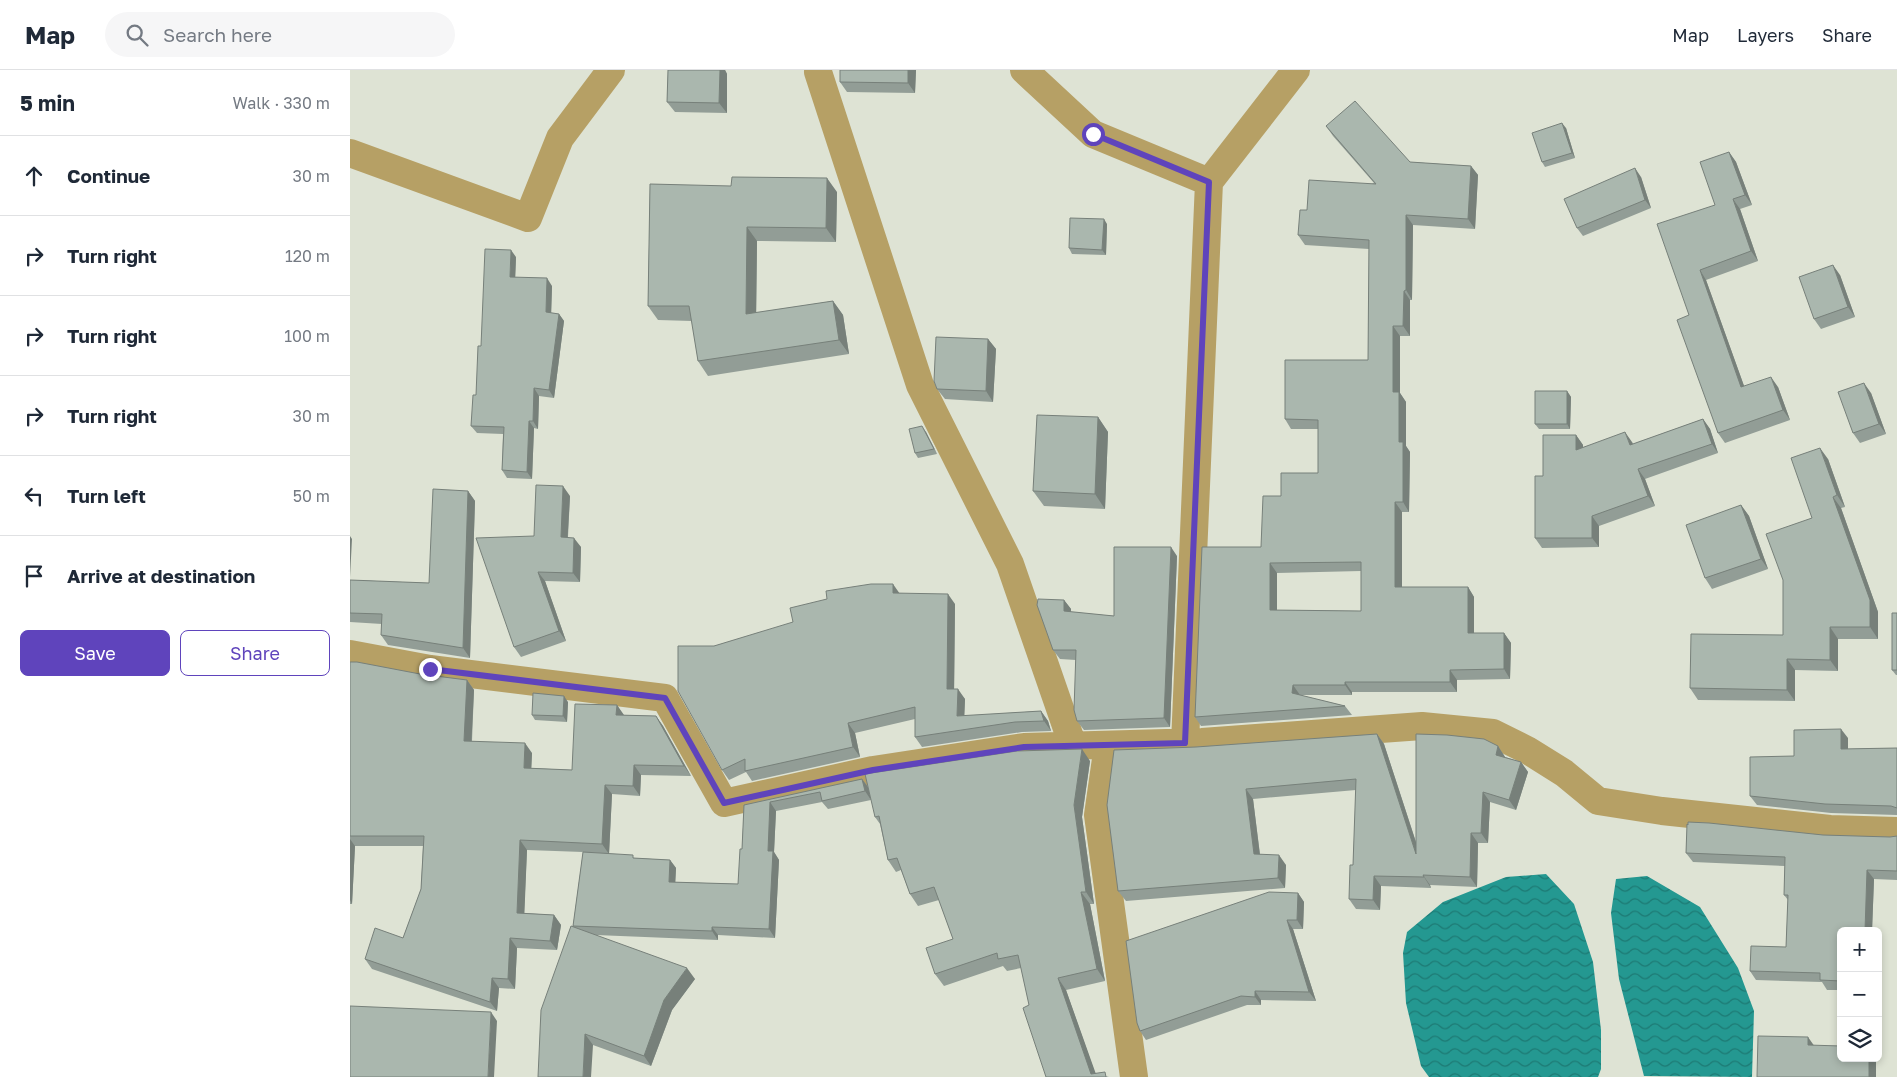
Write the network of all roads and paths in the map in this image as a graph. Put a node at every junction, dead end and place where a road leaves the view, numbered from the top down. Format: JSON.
{"nodes":[{"id":1,"x":611,"y":70,"type":"edge"},
{"id":2,"x":816,"y":70,"type":"edge"},
{"id":3,"x":1024,"y":70,"type":"edge"},
{"id":4,"x":1296,"y":70,"type":"edge"},
{"id":5,"x":350,"y":152,"type":"edge"},
{"id":6,"x":1209,"y":182,"type":"junction"},
{"id":7,"x":350,"y":654,"type":"edge"},
{"id":8,"x":1185,"y":743,"type":"junction"},
{"id":9,"x":1108,"y":745,"type":"junction"},
{"id":10,"x":1073,"y":746,"type":"junction"},
{"id":11,"x":1897,"y":831,"type":"edge"},
{"id":12,"x":1134,"y":1077,"type":"edge"}],
"edges":[{"from":1,"to":5,"type":"street"},
{"from":2,"to":10,"type":"street"},
{"from":3,"to":6,"type":"street"},
{"from":4,"to":6,"type":"street"},
{"from":6,"to":8,"type":"street"},
{"from":7,"to":10,"type":"street"},
{"from":8,"to":9,"type":"street"},
{"from":8,"to":11,"type":"street"},
{"from":9,"to":10,"type":"street"},
{"from":9,"to":12,"type":"street"}]}
